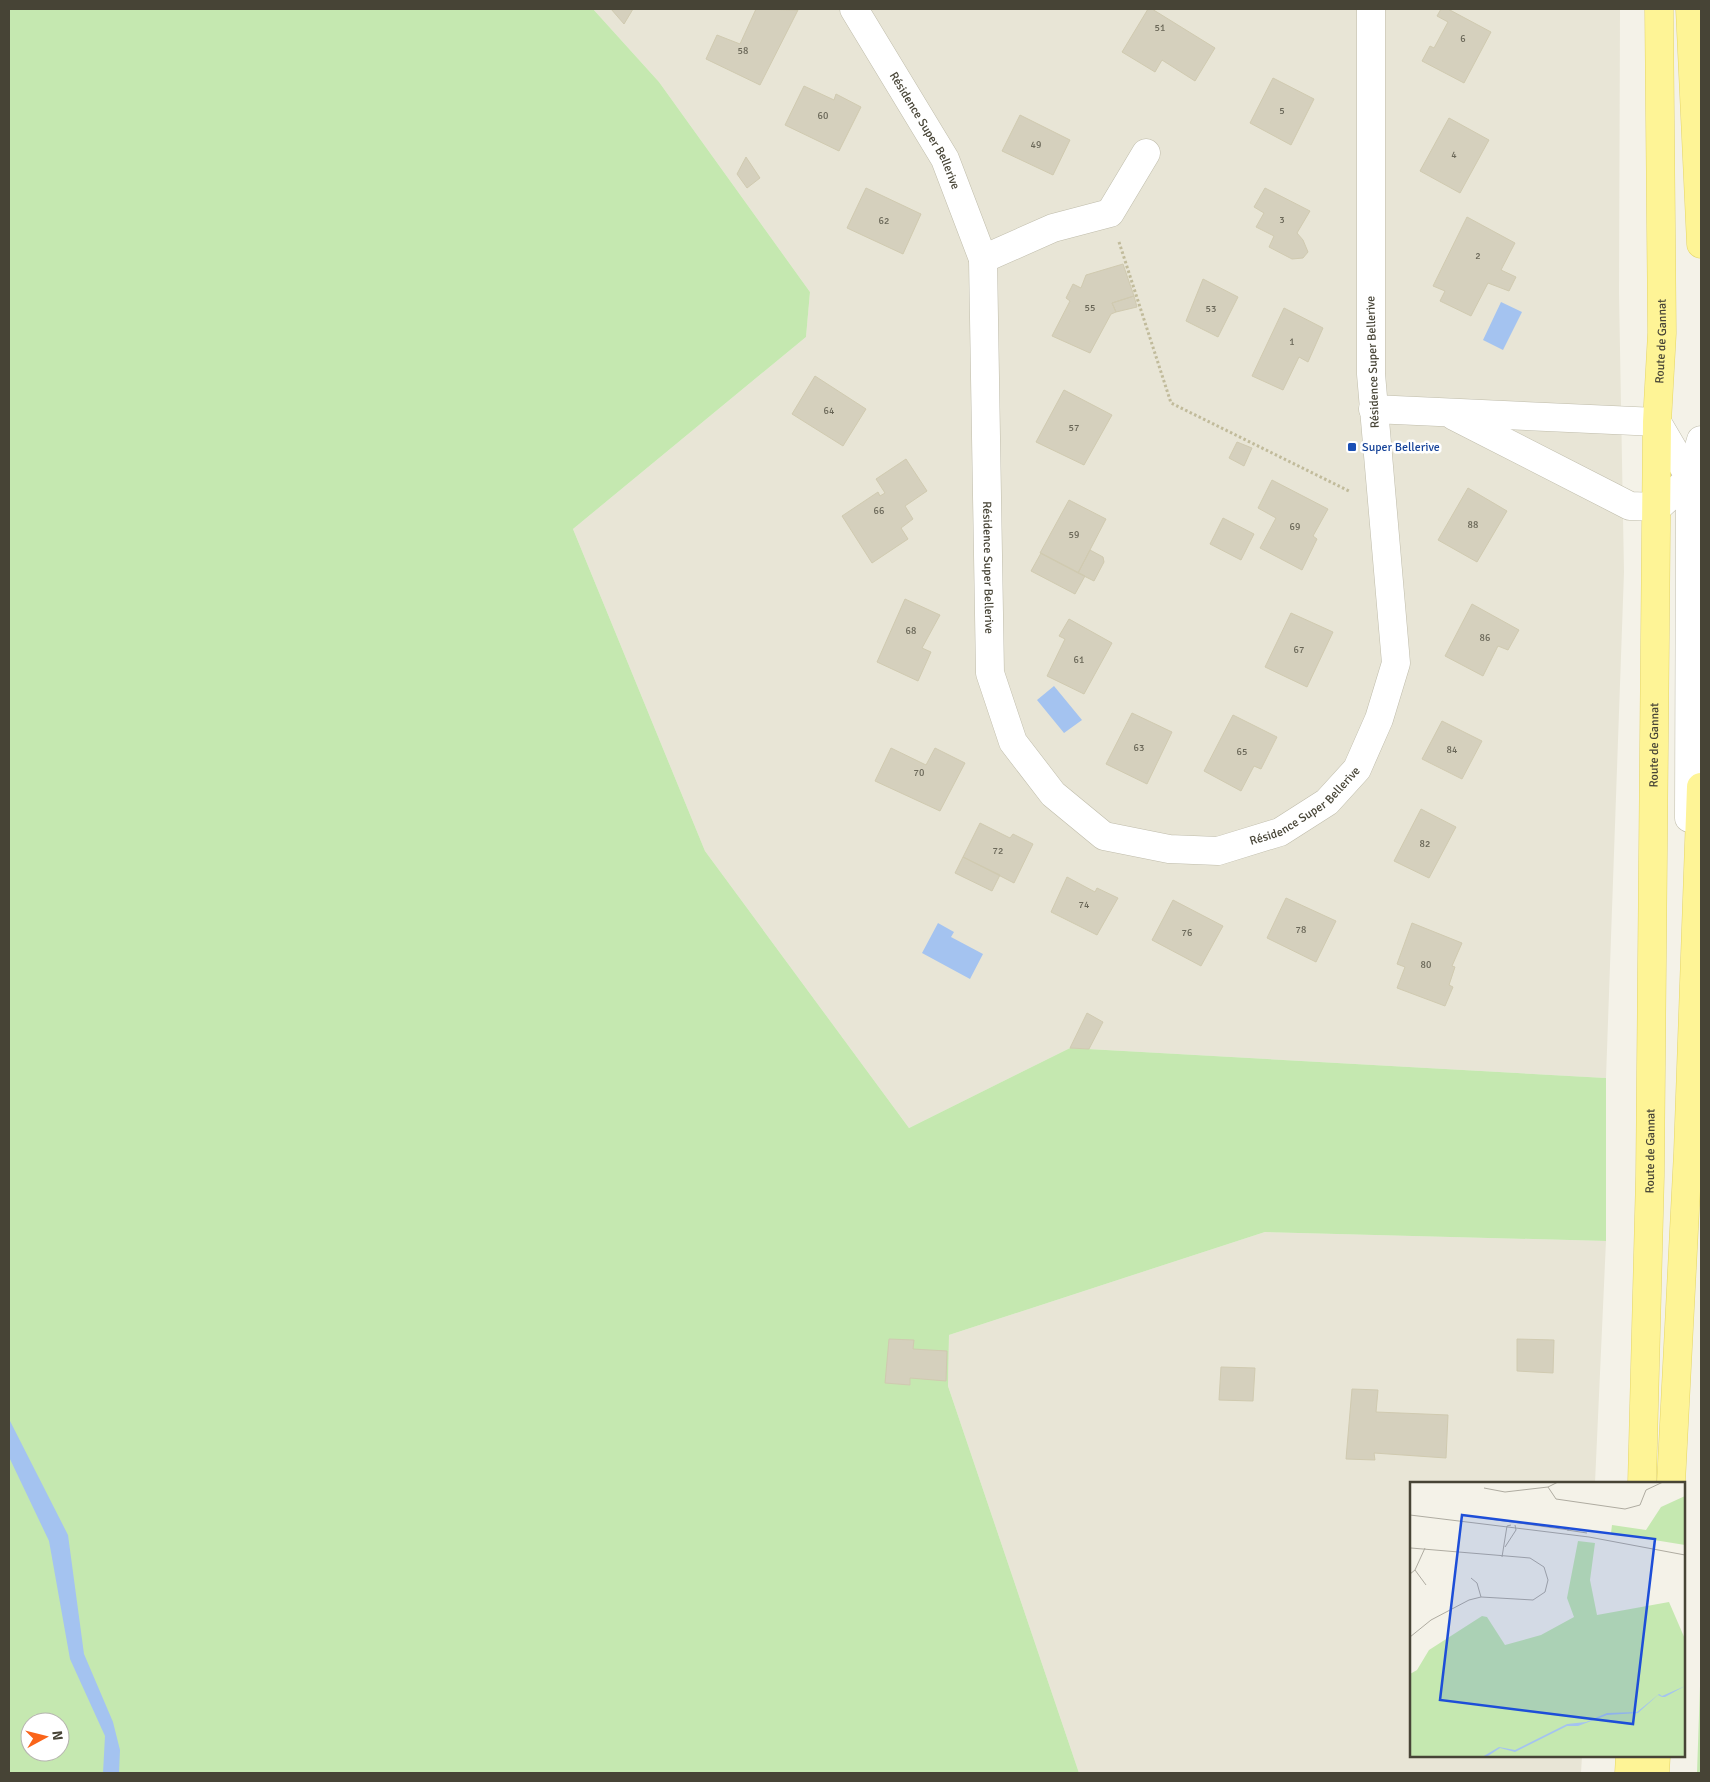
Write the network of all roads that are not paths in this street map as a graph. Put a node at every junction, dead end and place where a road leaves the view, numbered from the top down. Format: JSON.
{"nodes":[{"id":1,"x":854,"y":9,"type":"edge"},
{"id":2,"x":1371,"y":9,"type":"edge"},
{"id":3,"x":1659,"y":9,"type":"edge"},
{"id":4,"x":1690,"y":9,"type":"edge"},
{"id":5,"x":1146,"y":153,"type":"dead end"},
{"id":6,"x":1701,"y":244,"type":"edge"},
{"id":7,"x":983,"y":259,"type":"junction"},
{"id":8,"x":1373,"y":408,"type":"junction"},
{"id":9,"x":1445,"y":412,"type":"junction"},
{"id":10,"x":1657,"y":422,"type":"junction"},
{"id":11,"x":1701,"y":440,"type":"edge"},
{"id":12,"x":1690,"y":478,"type":"junction"},
{"id":13,"x":1658,"y":506,"type":"junction"},
{"id":14,"x":1701,"y":787,"type":"edge"},
{"id":15,"x":1688,"y":1152,"type":"junction"},
{"id":16,"x":1642,"y":1482,"type":"edge"},
{"id":17,"x":1670,"y":1482,"type":"edge"},
{"id":18,"x":1630,"y":1757,"type":"edge"},
{"id":19,"x":1656,"y":1757,"type":"edge"},
{"id":20,"x":1629,"y":1773,"type":"edge"},
{"id":21,"x":1655,"y":1773,"type":"edge"}],
"edges":[{"from":1,"to":7,"type":"street","name":"Résidence Super Bellerive"},
{"from":2,"to":8,"type":"street","name":"Résidence Super Bellerive"},
{"from":3,"to":10,"type":"main road","name":"Route de Gannat"},
{"from":4,"to":6,"type":"main road"},
{"from":5,"to":7,"type":"street"},
{"from":7,"to":8,"type":"street","name":"Résidence Super Bellerive"},
{"from":8,"to":9,"type":"street"},
{"from":9,"to":10,"type":"street"},
{"from":9,"to":13,"type":"street"},
{"from":10,"to":12,"type":"street"},
{"from":10,"to":13,"type":"main road","name":"Route de Gannat"},
{"from":11,"to":12,"type":"street"},
{"from":12,"to":13,"type":"street"},
{"from":12,"to":15,"type":"street"},
{"from":13,"to":16,"type":"main road","name":"Route de Gannat"},
{"from":14,"to":15,"type":"main road"},
{"from":15,"to":17,"type":"main road"},
{"from":18,"to":20,"type":"main road"},
{"from":19,"to":21,"type":"main road"}]}
